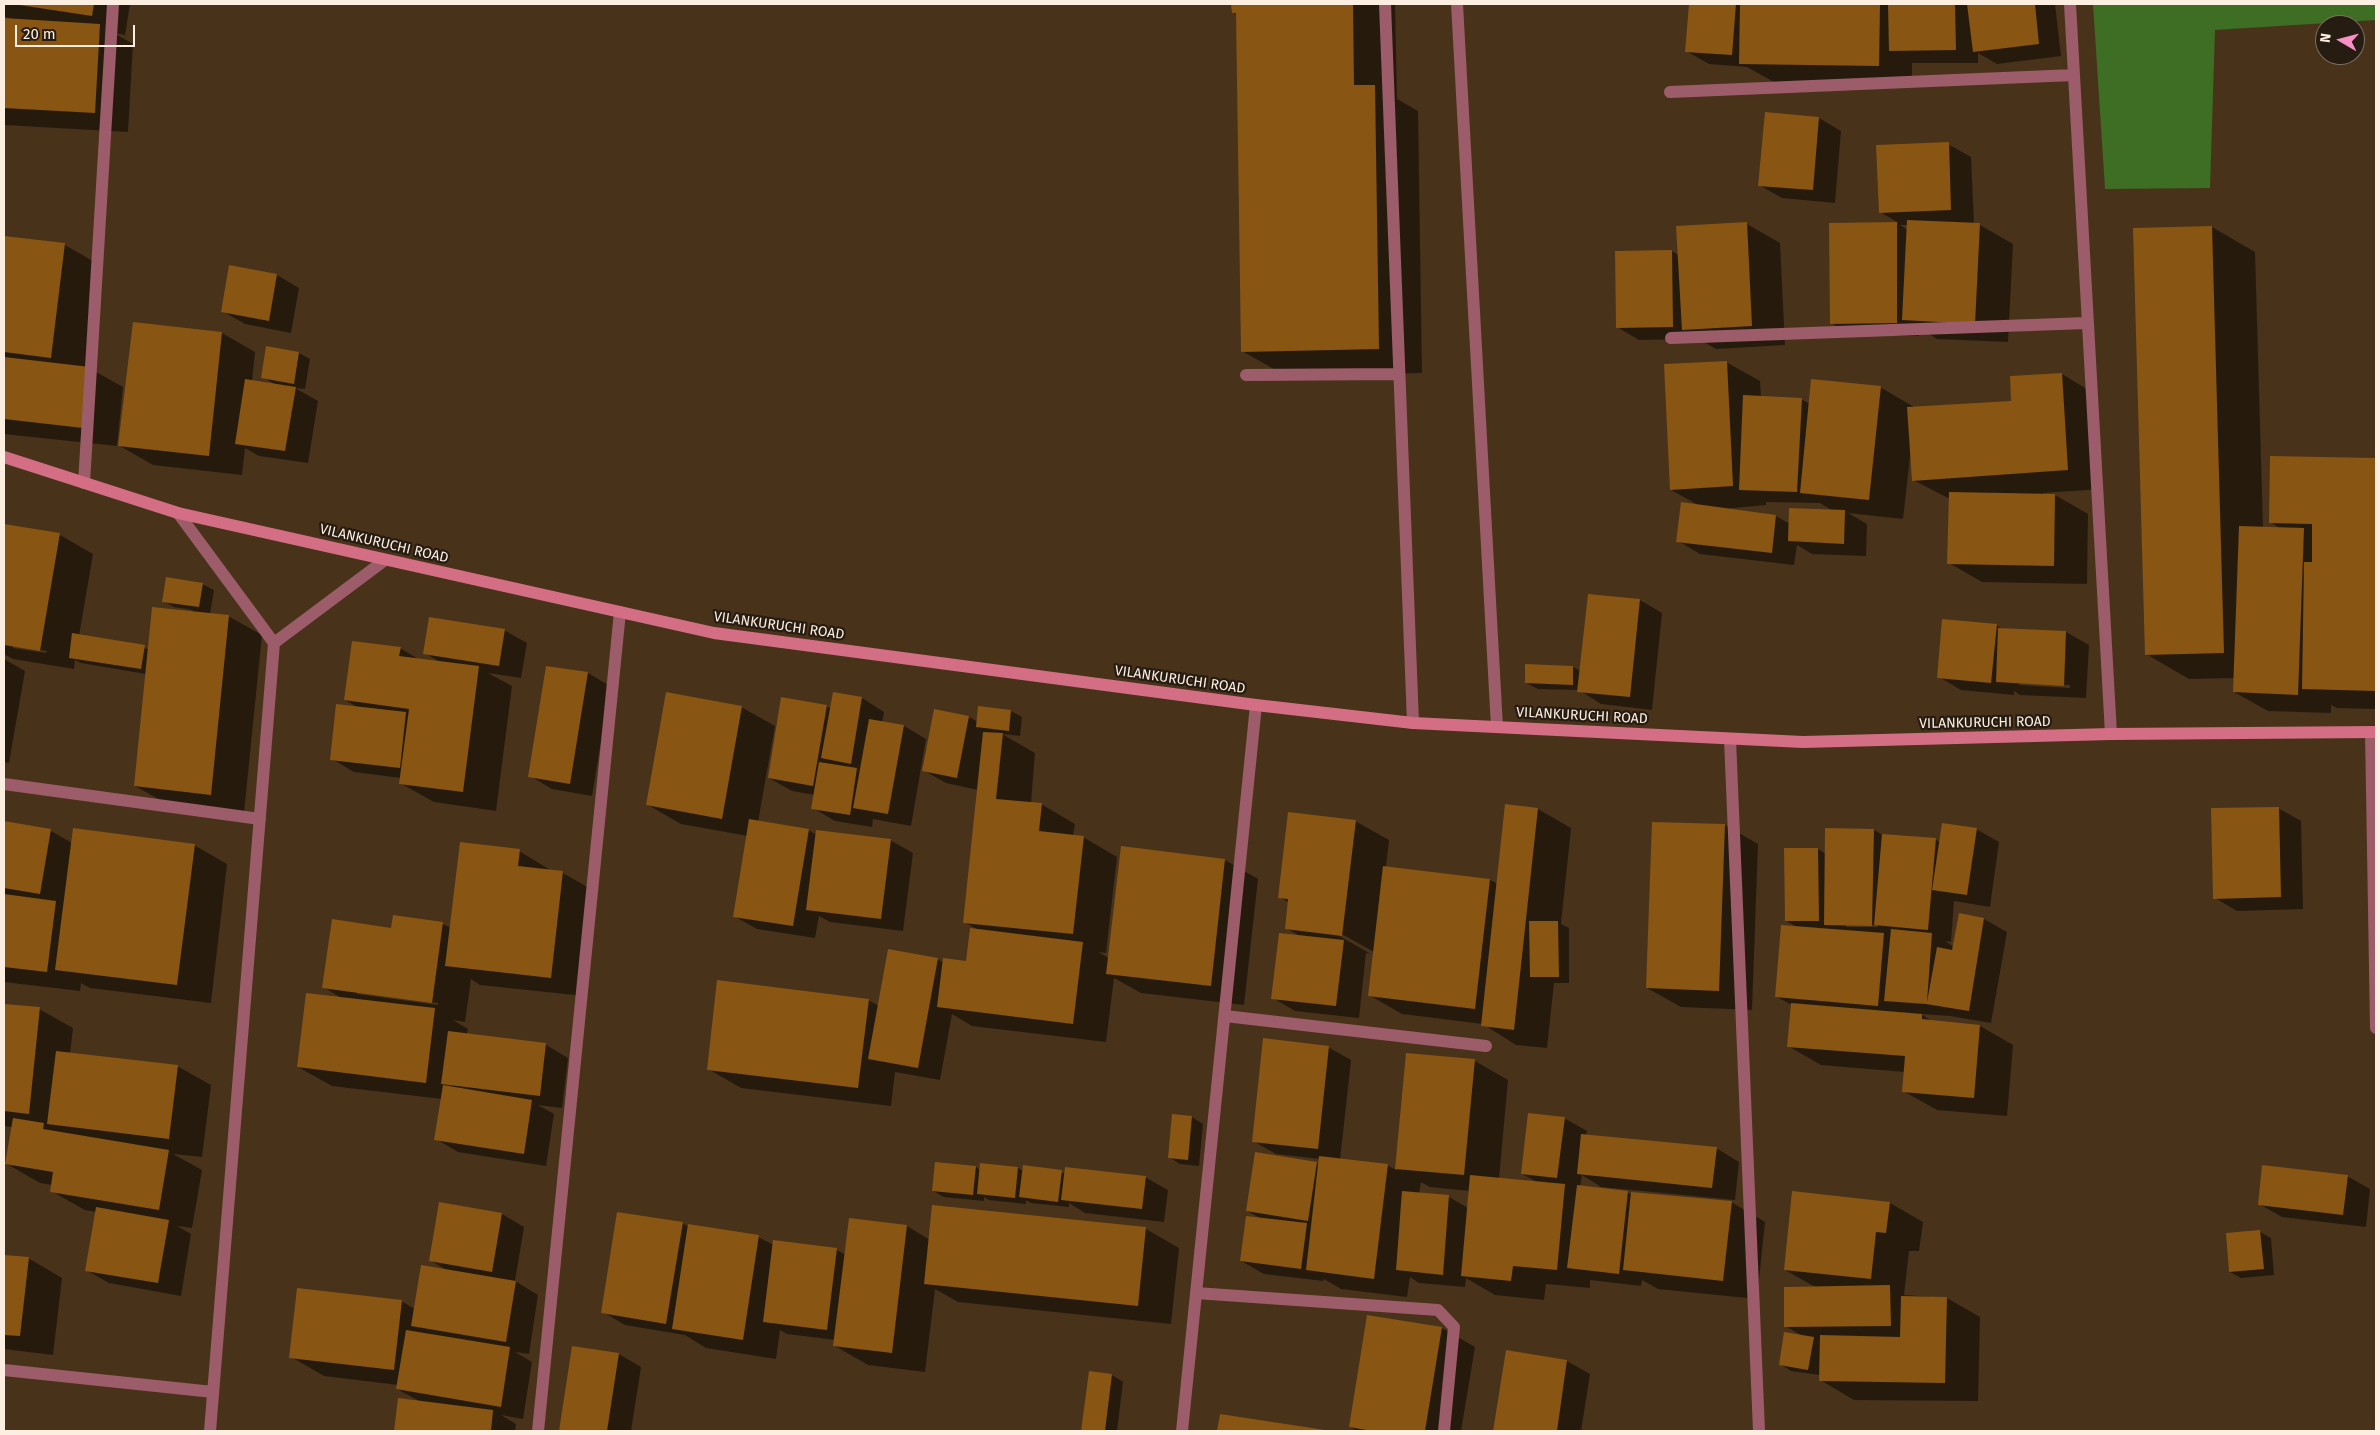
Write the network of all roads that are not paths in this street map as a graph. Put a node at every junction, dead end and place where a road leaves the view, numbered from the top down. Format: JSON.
{"nodes":[{"id":1,"x":113,"y":4,"type":"edge"},
{"id":2,"x":1385,"y":4,"type":"edge"},
{"id":3,"x":1457,"y":4,"type":"edge"},
{"id":4,"x":2070,"y":4,"type":"edge"},
{"id":5,"x":2074,"y":76,"type":"junction"},
{"id":6,"x":1670,"y":92,"type":"dead end"},
{"id":7,"x":2088,"y":324,"type":"junction"},
{"id":8,"x":1671,"y":338,"type":"dead end"},
{"id":9,"x":1398,"y":374,"type":"junction"},
{"id":10,"x":1246,"y":376,"type":"dead end"},
{"id":11,"x":4,"y":457,"type":"edge"},
{"id":12,"x":84,"y":483,"type":"junction"},
{"id":13,"x":178,"y":513,"type":"junction"},
{"id":14,"x":385,"y":560,"type":"junction"},
{"id":15,"x":620,"y":612,"type":"junction"},
{"id":16,"x":274,"y":643,"type":"junction"},
{"id":17,"x":1256,"y":705,"type":"junction"},
{"id":18,"x":1413,"y":723,"type":"junction"},
{"id":19,"x":1497,"y":727,"type":"junction"},
{"id":20,"x":2373,"y":732,"type":"edge"},
{"id":21,"x":2110,"y":734,"type":"junction"},
{"id":22,"x":1730,"y":739,"type":"junction"},
{"id":23,"x":4,"y":784,"type":"edge"},
{"id":24,"x":260,"y":819,"type":"junction"},
{"id":25,"x":1225,"y":1016,"type":"junction"},
{"id":26,"x":2376,"y":1028,"type":"edge"},
{"id":27,"x":1486,"y":1046,"type":"dead end"},
{"id":28,"x":1196,"y":1293,"type":"junction"},
{"id":29,"x":4,"y":1370,"type":"edge"},
{"id":30,"x":213,"y":1392,"type":"junction"},
{"id":31,"x":210,"y":1431,"type":"edge"},
{"id":32,"x":538,"y":1431,"type":"edge"},
{"id":33,"x":1182,"y":1431,"type":"edge"},
{"id":34,"x":1444,"y":1431,"type":"edge"},
{"id":35,"x":1759,"y":1431,"type":"edge"}],
"edges":[{"from":1,"to":12,"type":"street"},
{"from":2,"to":9,"type":"street"},
{"from":3,"to":19,"type":"street"},
{"from":4,"to":5,"type":"street"},
{"from":5,"to":6,"type":"street"},
{"from":5,"to":7,"type":"street"},
{"from":7,"to":8,"type":"street"},
{"from":7,"to":21,"type":"street"},
{"from":9,"to":10,"type":"street"},
{"from":9,"to":18,"type":"street"},
{"from":11,"to":12,"type":"main road","name":"VILANKURUCHI ROAD"},
{"from":12,"to":13,"type":"main road","name":"VILANKURUCHI ROAD"},
{"from":13,"to":14,"type":"main road","name":"VILANKURUCHI ROAD"},
{"from":13,"to":16,"type":"street"},
{"from":14,"to":15,"type":"main road","name":"VILANKURUCHI ROAD"},
{"from":14,"to":16,"type":"street"},
{"from":15,"to":17,"type":"main road","name":"VILANKURUCHI ROAD"},
{"from":15,"to":32,"type":"street"},
{"from":16,"to":24,"type":"street"},
{"from":17,"to":18,"type":"main road","name":"VILANKURUCHI ROAD"},
{"from":17,"to":25,"type":"street"},
{"from":18,"to":19,"type":"main road","name":"VILANKURUCHI ROAD"},
{"from":19,"to":22,"type":"main road","name":"VILANKURUCHI ROAD"},
{"from":20,"to":21,"type":"main road","name":"VILANKURUCHI ROAD"},
{"from":20,"to":26,"type":"street"},
{"from":21,"to":22,"type":"main road","name":"VILANKURUCHI ROAD"},
{"from":22,"to":35,"type":"street"},
{"from":23,"to":24,"type":"street"},
{"from":24,"to":30,"type":"street"},
{"from":25,"to":27,"type":"street"},
{"from":25,"to":28,"type":"street"},
{"from":28,"to":33,"type":"street"},
{"from":28,"to":34,"type":"street"},
{"from":29,"to":30,"type":"street"},
{"from":30,"to":31,"type":"street"}]}
